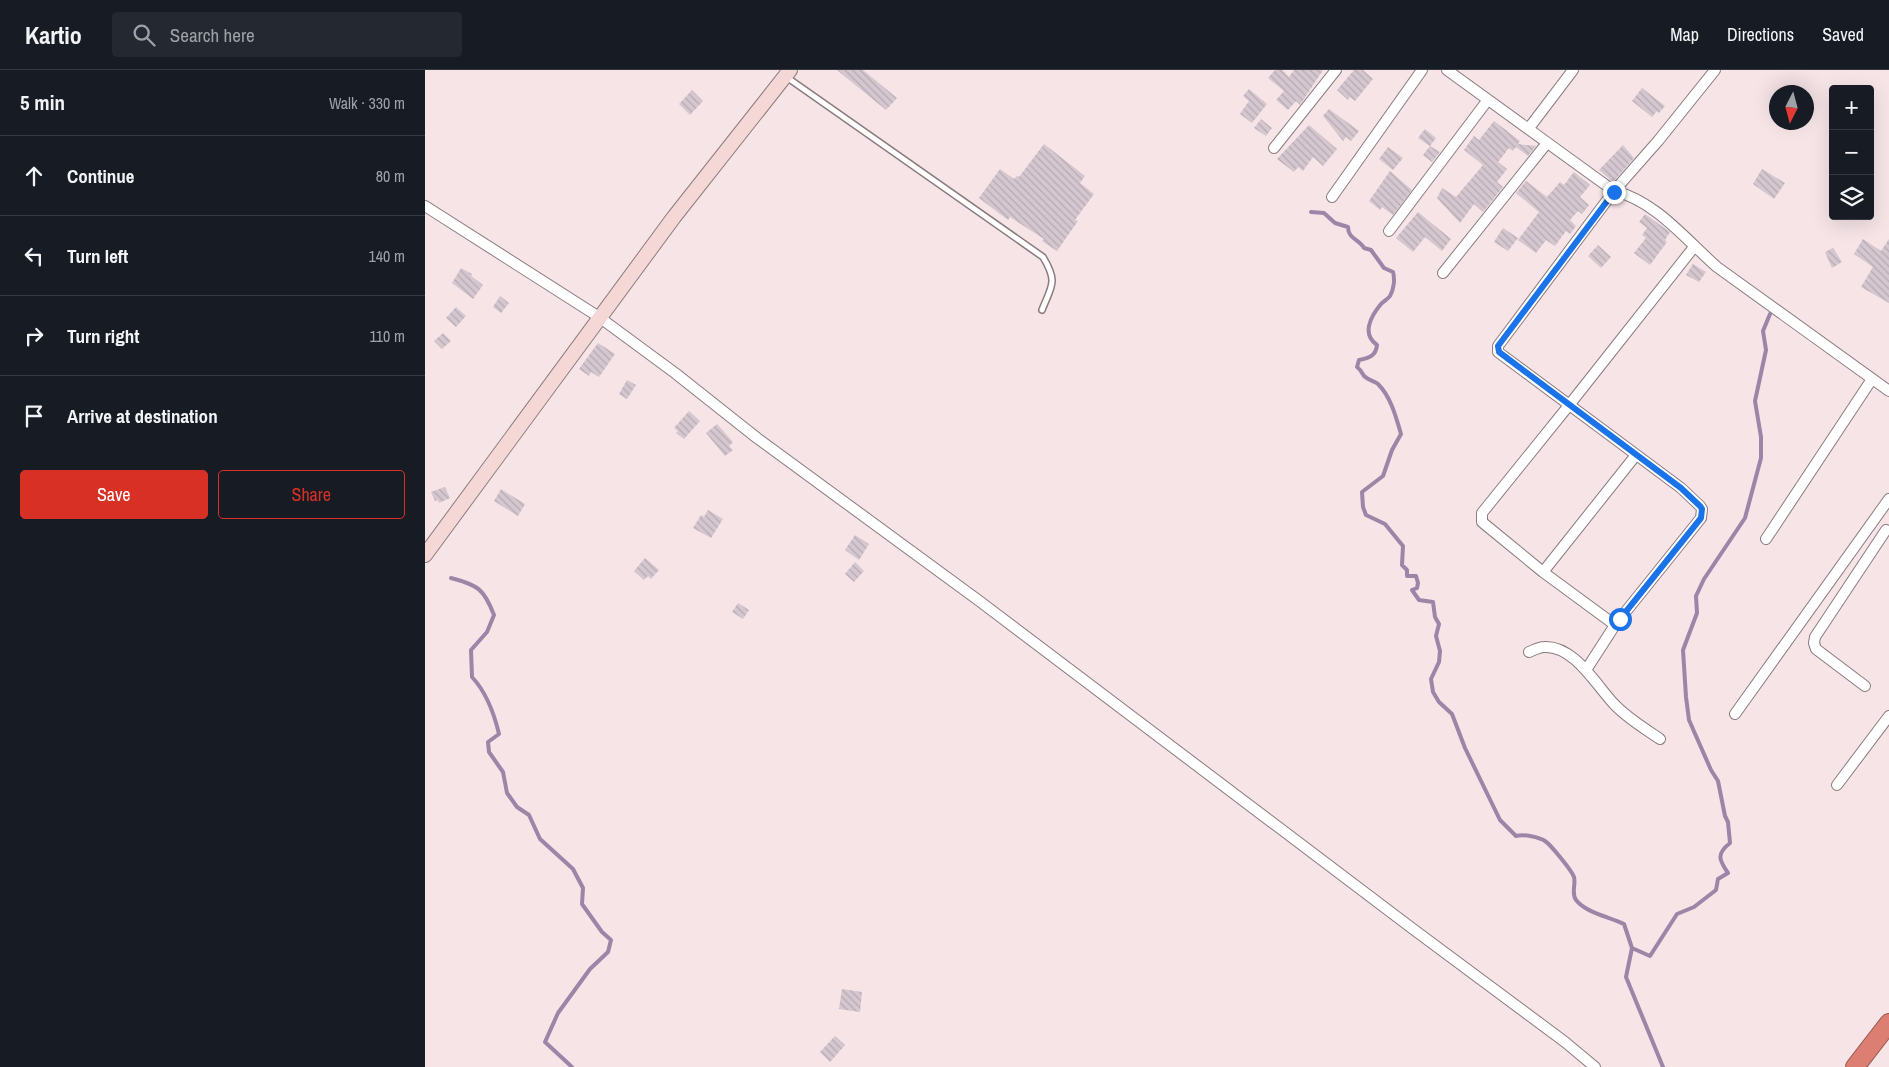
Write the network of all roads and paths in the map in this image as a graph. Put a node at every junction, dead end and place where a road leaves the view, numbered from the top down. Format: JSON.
{"nodes":[{"id":1,"x":1336,"y":70,"type":"edge"},
{"id":2,"x":1422,"y":70,"type":"edge"},
{"id":3,"x":1447,"y":70,"type":"edge"},
{"id":4,"x":1573,"y":70,"type":"edge"},
{"id":5,"x":1715,"y":70,"type":"edge"},
{"id":6,"x":787,"y":73,"type":"edge"},
{"id":7,"x":1487,"y":101,"type":"junction"},
{"id":8,"x":1529,"y":128,"type":"junction"},
{"id":9,"x":1547,"y":143,"type":"junction"},
{"id":10,"x":1274,"y":148,"type":"dead end"},
{"id":11,"x":1614,"y":192,"type":"junction"},
{"id":12,"x":1332,"y":197,"type":"dead end"},
{"id":13,"x":425,"y":206,"type":"edge"},
{"id":14,"x":1389,"y":230,"type":"dead end"},
{"id":15,"x":1694,"y":247,"type":"junction"},
{"id":16,"x":1443,"y":273,"type":"dead end"},
{"id":17,"x":1042,"y":310,"type":"dead end"},
{"id":18,"x":599,"y":316,"type":"junction"},
{"id":19,"x":1872,"y":379,"type":"junction"},
{"id":20,"x":1889,"y":391,"type":"edge"},
{"id":21,"x":1570,"y":404,"type":"junction"},
{"id":22,"x":1636,"y":455,"type":"junction"},
{"id":23,"x":1889,"y":499,"type":"edge"},
{"id":24,"x":1873,"y":521,"type":"junction"},
{"id":25,"x":1887,"y":531,"type":"edge"},
{"id":26,"x":1765,"y":539,"type":"dead end"},
{"id":27,"x":425,"y":555,"type":"edge"},
{"id":28,"x":1543,"y":572,"type":"junction"},
{"id":29,"x":1615,"y":625,"type":"junction"},
{"id":30,"x":1529,"y":652,"type":"dead end"},
{"id":31,"x":1586,"y":670,"type":"junction"},
{"id":32,"x":1865,"y":686,"type":"dead end"},
{"id":33,"x":1735,"y":714,"type":"dead end"},
{"id":34,"x":1889,"y":716,"type":"edge"},
{"id":35,"x":1660,"y":739,"type":"dead end"},
{"id":36,"x":1837,"y":784,"type":"dead end"},
{"id":37,"x":1889,"y":1023,"type":"edge"},
{"id":38,"x":1595,"y":1067,"type":"edge"},
{"id":39,"x":1855,"y":1067,"type":"edge"}],
"edges":[{"from":1,"to":10,"type":"street"},
{"from":2,"to":12,"type":"street"},
{"from":3,"to":7,"type":"street"},
{"from":4,"to":8,"type":"street"},
{"from":5,"to":11,"type":"street"},
{"from":6,"to":17,"type":"lane"},
{"from":6,"to":18,"type":"street"},
{"from":7,"to":8,"type":"street"},
{"from":7,"to":14,"type":"street"},
{"from":8,"to":9,"type":"street"},
{"from":9,"to":11,"type":"street"},
{"from":9,"to":16,"type":"street"},
{"from":11,"to":15,"type":"street"},
{"from":11,"to":21,"type":"street"},
{"from":13,"to":18,"type":"street"},
{"from":15,"to":19,"type":"street"},
{"from":15,"to":21,"type":"street"},
{"from":18,"to":27,"type":"street"},
{"from":18,"to":38,"type":"street"},
{"from":19,"to":20,"type":"street"},
{"from":19,"to":26,"type":"street"},
{"from":21,"to":22,"type":"street"},
{"from":21,"to":28,"type":"street"},
{"from":22,"to":28,"type":"street"},
{"from":22,"to":29,"type":"street"},
{"from":23,"to":24,"type":"street"},
{"from":24,"to":25,"type":"street"},
{"from":24,"to":33,"type":"street"},
{"from":25,"to":32,"type":"street"},
{"from":28,"to":29,"type":"street"},
{"from":29,"to":31,"type":"street"},
{"from":30,"to":31,"type":"street"},
{"from":31,"to":35,"type":"street"},
{"from":34,"to":36,"type":"street"},
{"from":37,"to":39,"type":"highway"}]}
